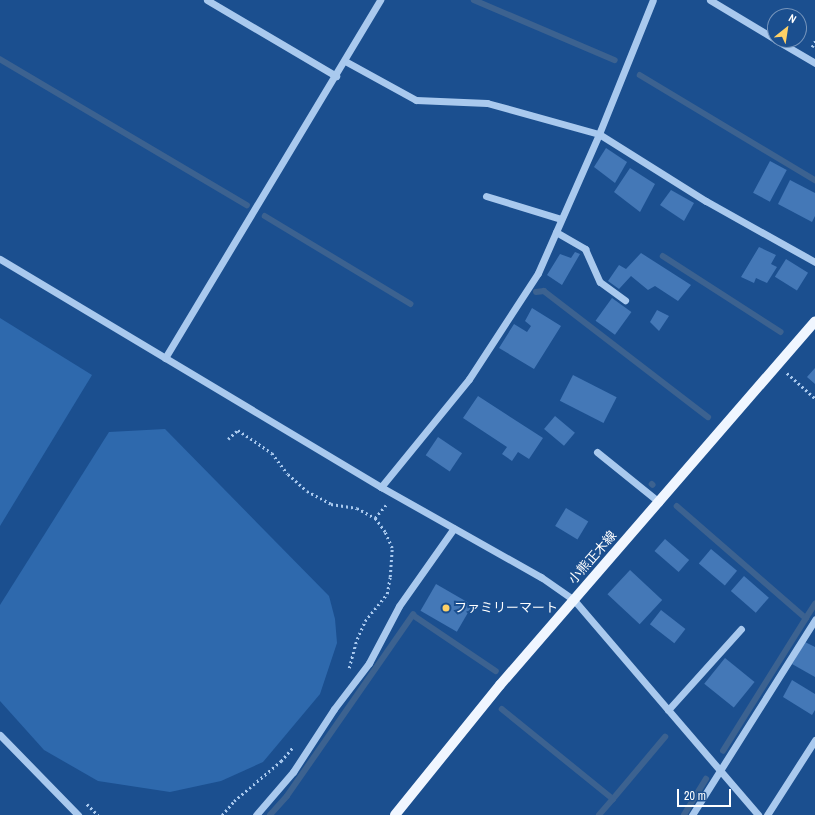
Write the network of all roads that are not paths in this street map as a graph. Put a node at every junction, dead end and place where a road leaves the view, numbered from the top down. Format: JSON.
{"nodes":[{"id":1,"x":208,"y":0,"type":"edge"},
{"id":2,"x":380,"y":0,"type":"edge"},
{"id":3,"x":653,"y":0,"type":"edge"},
{"id":4,"x":710,"y":0,"type":"edge"},
{"id":5,"x":767,"y":35,"type":"edge"},
{"id":6,"x":790,"y":48,"type":"edge"},
{"id":7,"x":345,"y":61,"type":"junction"},
{"id":8,"x":815,"y":63,"type":"edge"},
{"id":9,"x":336,"y":76,"type":"junction"},
{"id":10,"x":598,"y":134,"type":"junction"},
{"id":11,"x":486,"y":196,"type":"dead end"},
{"id":12,"x":562,"y":219,"type":"junction"},
{"id":13,"x":556,"y":232,"type":"junction"},
{"id":14,"x":0,"y":258,"type":"edge"},
{"id":15,"x":815,"y":262,"type":"edge"},
{"id":16,"x":625,"y":300,"type":"dead end"},
{"id":17,"x":815,"y":321,"type":"edge"},
{"id":18,"x":165,"y":358,"type":"junction"},
{"id":19,"x":597,"y":452,"type":"dead end"},
{"id":20,"x":381,"y":487,"type":"junction"},
{"id":21,"x":659,"y":502,"type":"junction"},
{"id":22,"x":454,"y":528,"type":"junction"},
{"id":23,"x":574,"y":600,"type":"junction"},
{"id":24,"x":815,"y":620,"type":"edge"},
{"id":25,"x":741,"y":629,"type":"dead end"},
{"id":26,"x":668,"y":710,"type":"junction"},
{"id":27,"x":0,"y":735,"type":"edge"},
{"id":28,"x":815,"y":740,"type":"edge"},
{"id":29,"x":720,"y":771,"type":"junction"},
{"id":30,"x":78,"y":815,"type":"edge"},
{"id":31,"x":256,"y":815,"type":"edge"},
{"id":32,"x":395,"y":815,"type":"edge"},
{"id":33,"x":692,"y":815,"type":"edge"},
{"id":34,"x":758,"y":815,"type":"edge"},
{"id":35,"x":767,"y":815,"type":"edge"}],
"edges":[{"from":1,"to":9,"type":"street"},
{"from":2,"to":7,"type":"street"},
{"from":3,"to":10,"type":"street"},
{"from":4,"to":5,"type":"street"},
{"from":6,"to":8,"type":"street"},
{"from":7,"to":9,"type":"street"},
{"from":7,"to":10,"type":"street"},
{"from":9,"to":18,"type":"street"},
{"from":10,"to":12,"type":"street"},
{"from":10,"to":15,"type":"street"},
{"from":11,"to":12,"type":"street"},
{"from":12,"to":13,"type":"street"},
{"from":13,"to":16,"type":"street"},
{"from":13,"to":20,"type":"street"},
{"from":14,"to":18,"type":"street"},
{"from":17,"to":21,"type":"main road","name":"小熊正木線"},
{"from":18,"to":20,"type":"street"},
{"from":19,"to":21,"type":"street"},
{"from":20,"to":22,"type":"street"},
{"from":21,"to":23,"type":"main road","name":"小熊正木線"},
{"from":22,"to":23,"type":"street"},
{"from":22,"to":31,"type":"street"},
{"from":23,"to":26,"type":"street"},
{"from":23,"to":32,"type":"main road","name":"小熊正木線"},
{"from":24,"to":29,"type":"street"},
{"from":25,"to":26,"type":"street"},
{"from":26,"to":29,"type":"street"},
{"from":27,"to":30,"type":"street"},
{"from":28,"to":35,"type":"street"},
{"from":29,"to":33,"type":"street"},
{"from":29,"to":34,"type":"street"}]}
